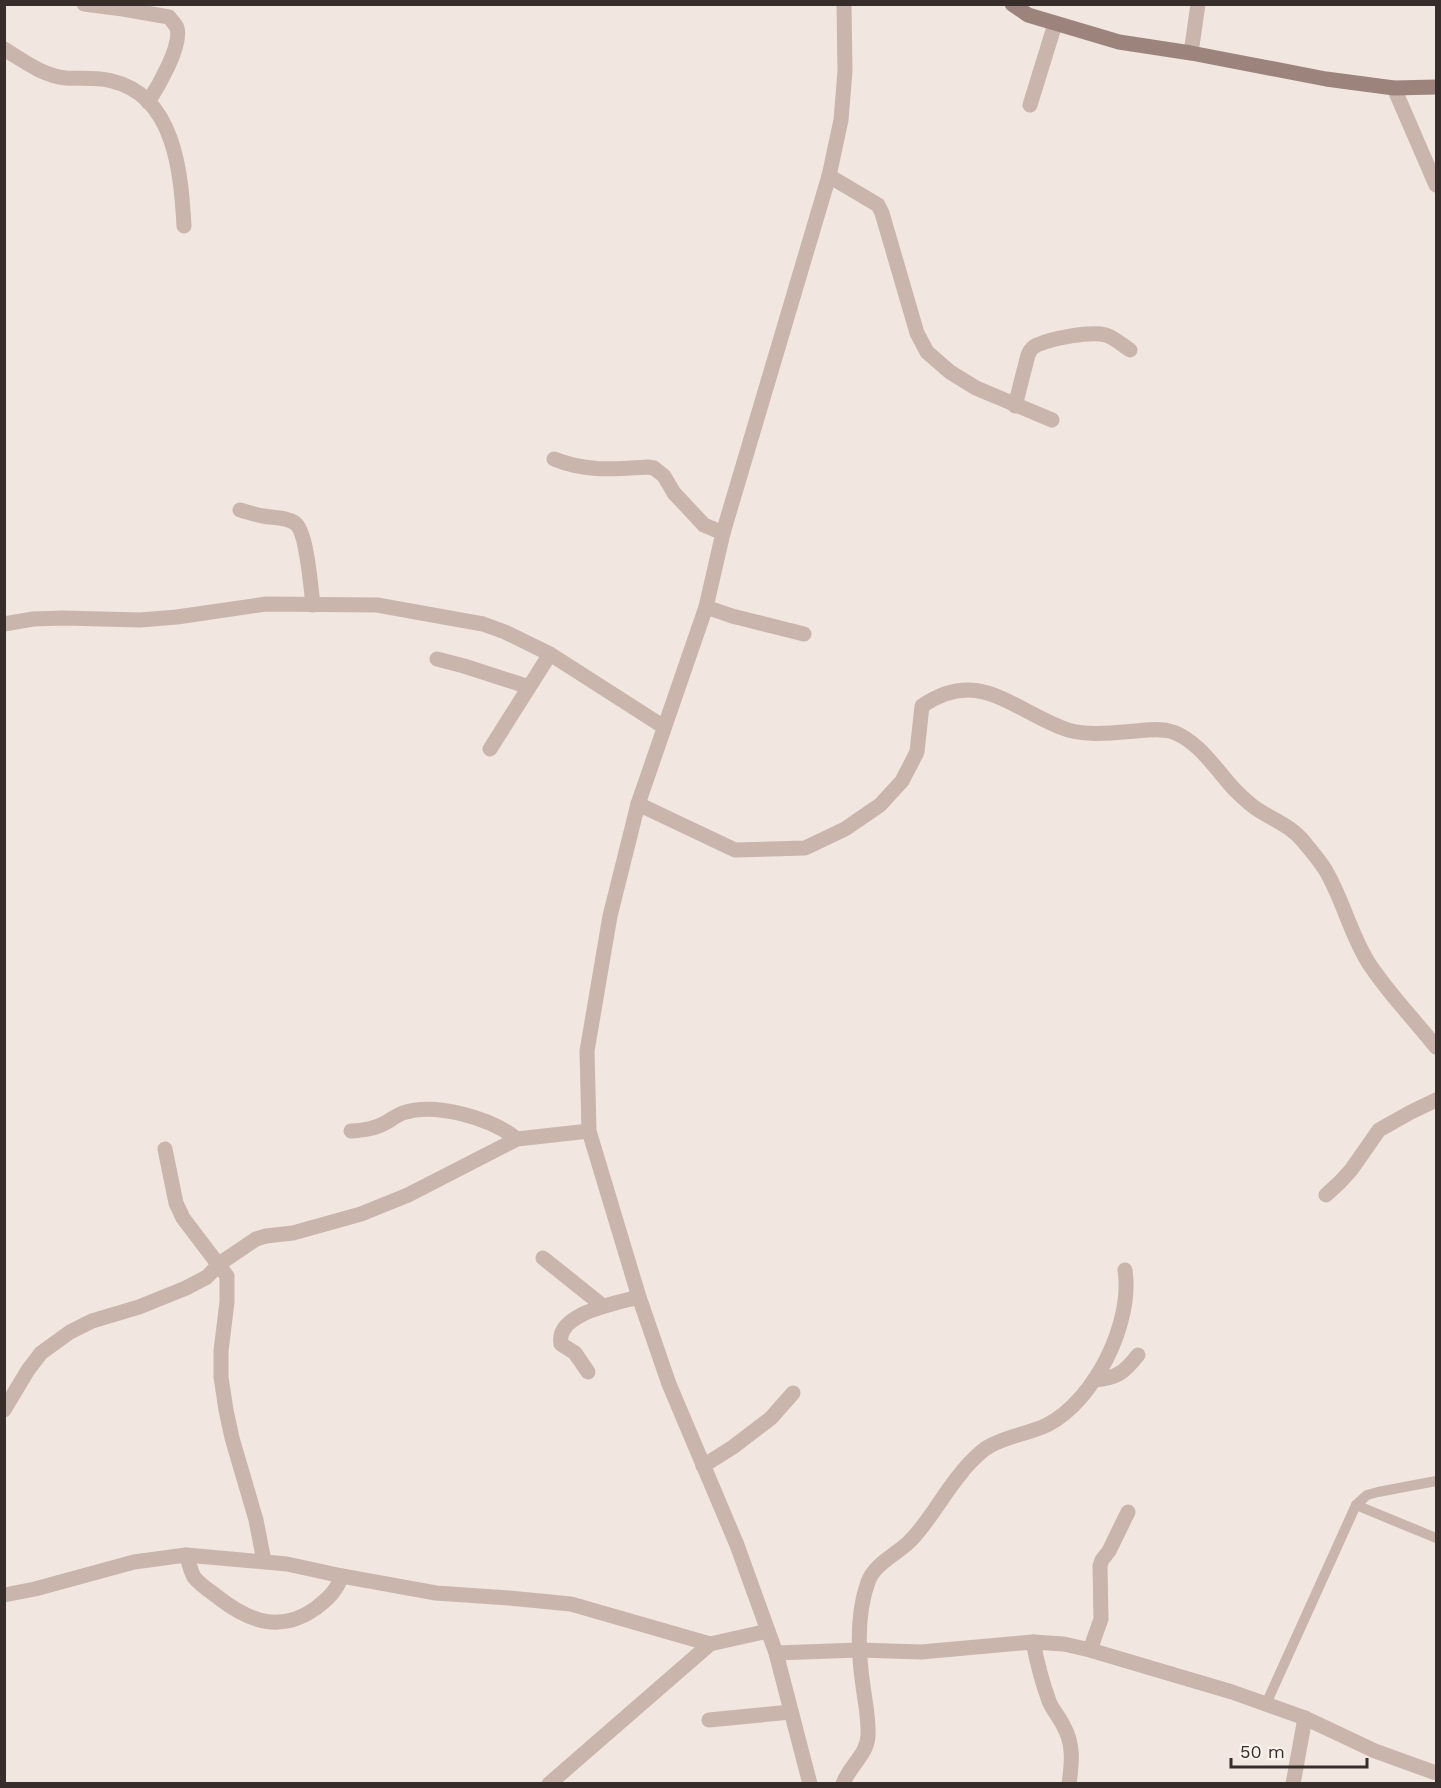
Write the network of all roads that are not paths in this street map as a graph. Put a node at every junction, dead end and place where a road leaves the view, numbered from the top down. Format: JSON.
{"nodes":[{"id":1,"x":84,"y":4,"type":"edge"},
{"id":2,"x":844,"y":4,"type":"edge"},
{"id":3,"x":1012,"y":4,"type":"edge"},
{"id":4,"x":1198,"y":4,"type":"edge"},
{"id":5,"x":1055,"y":24,"type":"junction"},
{"id":6,"x":4,"y":49,"type":"edge"},
{"id":7,"x":1191,"y":53,"type":"junction"},
{"id":8,"x":1437,"y":87,"type":"edge"},
{"id":9,"x":1394,"y":88,"type":"junction"},
{"id":10,"x":148,"y":102,"type":"junction"},
{"id":11,"x":1030,"y":105,"type":"dead end"},
{"id":12,"x":829,"y":176,"type":"junction"},
{"id":13,"x":1437,"y":185,"type":"edge"},
{"id":14,"x":184,"y":226,"type":"dead end"},
{"id":15,"x":1130,"y":350,"type":"dead end"},
{"id":16,"x":1015,"y":405,"type":"junction"},
{"id":17,"x":1052,"y":420,"type":"dead end"},
{"id":18,"x":554,"y":459,"type":"dead end"},
{"id":19,"x":240,"y":510,"type":"dead end"},
{"id":20,"x":723,"y":533,"type":"junction"},
{"id":21,"x":313,"y":605,"type":"junction"},
{"id":22,"x":705,"y":607,"type":"junction"},
{"id":23,"x":4,"y":624,"type":"edge"},
{"id":24,"x":804,"y":634,"type":"dead end"},
{"id":25,"x":550,"y":654,"type":"junction"},
{"id":26,"x":437,"y":659,"type":"dead end"},
{"id":27,"x":529,"y":687,"type":"junction"},
{"id":28,"x":664,"y":727,"type":"junction"},
{"id":29,"x":490,"y":750,"type":"dead end"},
{"id":30,"x":638,"y":804,"type":"junction"},
{"id":31,"x":1437,"y":1047,"type":"edge"},
{"id":32,"x":1437,"y":1100,"type":"edge"},
{"id":33,"x":351,"y":1131,"type":"dead end"},
{"id":34,"x":589,"y":1131,"type":"junction"},
{"id":35,"x":517,"y":1139,"type":"junction"},
{"id":36,"x":165,"y":1149,"type":"dead end"},
{"id":37,"x":1326,"y":1195,"type":"dead end"},
{"id":38,"x":543,"y":1258,"type":"dead end"},
{"id":39,"x":219,"y":1264,"type":"junction"},
{"id":40,"x":1125,"y":1270,"type":"dead end"},
{"id":41,"x":639,"y":1297,"type":"junction"},
{"id":42,"x":603,"y":1306,"type":"junction"},
{"id":43,"x":1138,"y":1355,"type":"dead end"},
{"id":44,"x":588,"y":1372,"type":"dead end"},
{"id":45,"x":1094,"y":1380,"type":"junction"},
{"id":46,"x":793,"y":1394,"type":"dead end"},
{"id":47,"x":4,"y":1410,"type":"edge"},
{"id":48,"x":703,"y":1466,"type":"junction"},
{"id":49,"x":1437,"y":1481,"type":"edge"},
{"id":50,"x":1356,"y":1504,"type":"junction"},
{"id":51,"x":1128,"y":1512,"type":"dead end"},
{"id":52,"x":1437,"y":1538,"type":"edge"},
{"id":53,"x":186,"y":1555,"type":"junction"},
{"id":54,"x":264,"y":1561,"type":"junction"},
{"id":55,"x":342,"y":1576,"type":"junction"},
{"id":56,"x":4,"y":1595,"type":"edge"},
{"id":57,"x":768,"y":1631,"type":"junction"},
{"id":58,"x":1033,"y":1642,"type":"junction"},
{"id":59,"x":710,"y":1644,"type":"junction"},
{"id":60,"x":859,"y":1650,"type":"junction"},
{"id":61,"x":1090,"y":1650,"type":"junction"},
{"id":62,"x":776,"y":1653,"type":"junction"},
{"id":63,"x":1266,"y":1704,"type":"junction"},
{"id":64,"x":791,"y":1712,"type":"junction"},
{"id":65,"x":1305,"y":1718,"type":"junction"},
{"id":66,"x":709,"y":1720,"type":"dead end"},
{"id":67,"x":1437,"y":1773,"type":"edge"},
{"id":68,"x":549,"y":1784,"type":"edge"},
{"id":69,"x":810,"y":1784,"type":"edge"},
{"id":70,"x":843,"y":1784,"type":"edge"},
{"id":71,"x":1069,"y":1784,"type":"edge"},
{"id":72,"x":1293,"y":1784,"type":"edge"}],
"edges":[{"from":1,"to":10,"type":"street"},
{"from":2,"to":12,"type":"street"},
{"from":3,"to":5,"type":"street"},
{"from":4,"to":7,"type":"street"},
{"from":5,"to":7,"type":"street"},
{"from":5,"to":11,"type":"street"},
{"from":6,"to":10,"type":"street"},
{"from":7,"to":9,"type":"street"},
{"from":8,"to":9,"type":"street"},
{"from":9,"to":13,"type":"street"},
{"from":10,"to":14,"type":"street"},
{"from":12,"to":16,"type":"street"},
{"from":12,"to":20,"type":"street"},
{"from":15,"to":16,"type":"street"},
{"from":16,"to":17,"type":"street"},
{"from":18,"to":20,"type":"street"},
{"from":19,"to":21,"type":"street"},
{"from":20,"to":22,"type":"street"},
{"from":21,"to":23,"type":"street"},
{"from":21,"to":25,"type":"street"},
{"from":22,"to":24,"type":"street"},
{"from":22,"to":28,"type":"street"},
{"from":25,"to":27,"type":"street"},
{"from":25,"to":28,"type":"street"},
{"from":26,"to":27,"type":"street"},
{"from":27,"to":29,"type":"street"},
{"from":28,"to":30,"type":"street"},
{"from":30,"to":31,"type":"street"},
{"from":30,"to":34,"type":"street"},
{"from":32,"to":37,"type":"street"},
{"from":33,"to":35,"type":"street"},
{"from":34,"to":35,"type":"street"},
{"from":34,"to":41,"type":"street"},
{"from":35,"to":39,"type":"street"},
{"from":36,"to":39,"type":"street"},
{"from":38,"to":42,"type":"street"},
{"from":39,"to":47,"type":"street"},
{"from":39,"to":54,"type":"street"},
{"from":40,"to":45,"type":"street"},
{"from":41,"to":42,"type":"street"},
{"from":41,"to":48,"type":"street"},
{"from":42,"to":44,"type":"street"},
{"from":43,"to":45,"type":"street"},
{"from":45,"to":60,"type":"street"},
{"from":46,"to":48,"type":"street"},
{"from":48,"to":57,"type":"street"},
{"from":49,"to":50,"type":"lane"},
{"from":50,"to":52,"type":"lane"},
{"from":50,"to":63,"type":"lane"},
{"from":51,"to":61,"type":"street"},
{"from":53,"to":54,"type":"street"},
{"from":53,"to":55,"type":"street"},
{"from":53,"to":56,"type":"street"},
{"from":54,"to":55,"type":"street"},
{"from":55,"to":59,"type":"street"},
{"from":57,"to":59,"type":"street"},
{"from":57,"to":62,"type":"street"},
{"from":58,"to":60,"type":"street"},
{"from":58,"to":61,"type":"street"},
{"from":58,"to":71,"type":"street"},
{"from":59,"to":68,"type":"street"},
{"from":60,"to":62,"type":"street"},
{"from":60,"to":70,"type":"street"},
{"from":61,"to":63,"type":"street"},
{"from":62,"to":64,"type":"street"},
{"from":63,"to":65,"type":"street"},
{"from":64,"to":66,"type":"street"},
{"from":64,"to":69,"type":"street"},
{"from":65,"to":67,"type":"street"},
{"from":65,"to":72,"type":"street"}]}
